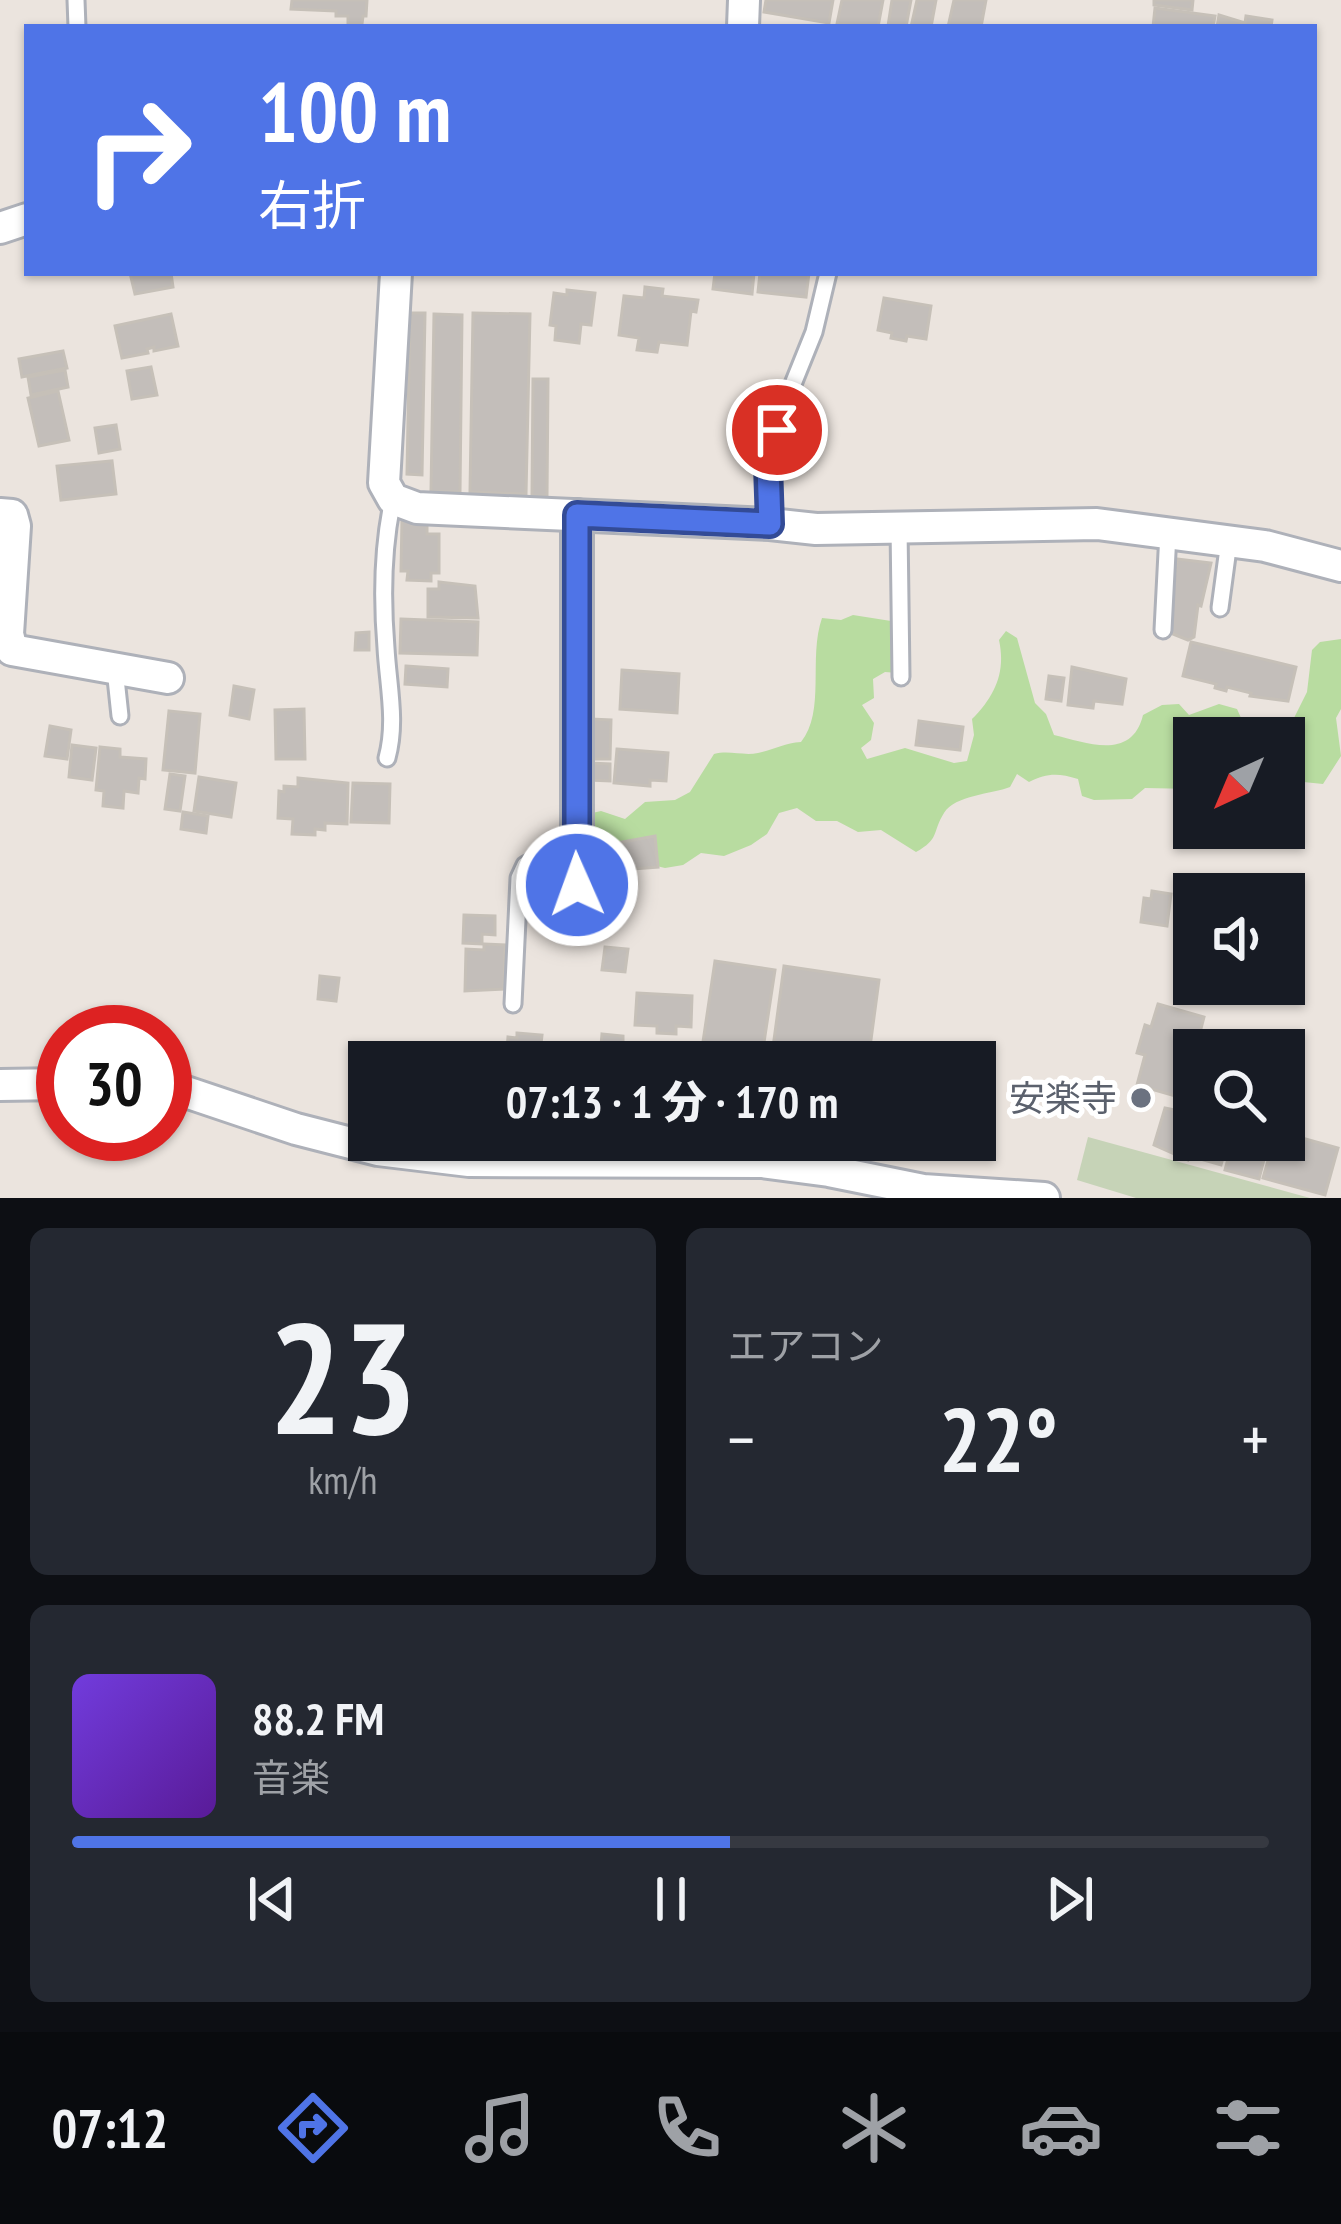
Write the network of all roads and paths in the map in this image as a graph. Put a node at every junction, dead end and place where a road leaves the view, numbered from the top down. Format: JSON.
{"nodes":[{"id":1,"x":397,"y":276,"type":"edge"},
{"id":2,"x":827,"y":276,"type":"edge"},
{"id":3,"x":393,"y":499,"type":"junction"},
{"id":4,"x":0,"y":514,"type":"edge"},
{"id":5,"x":577,"y":515,"type":"junction"},
{"id":6,"x":770,"y":524,"type":"junction"},
{"id":7,"x":899,"y":527,"type":"junction"},
{"id":8,"x":1168,"y":533,"type":"junction"},
{"id":9,"x":1228,"y":542,"type":"junction"},
{"id":10,"x":1341,"y":566,"type":"edge"},
{"id":11,"x":1220,"y":608,"type":"dead end"},
{"id":12,"x":1162,"y":630,"type":"dead end"},
{"id":13,"x":115,"y":669,"type":"junction"},
{"id":14,"x":901,"y":677,"type":"dead end"},
{"id":15,"x":168,"y":678,"type":"dead end"},
{"id":16,"x":120,"y":716,"type":"dead end"},
{"id":17,"x":387,"y":758,"type":"dead end"},
{"id":18,"x":574,"y":846,"type":"junction"},
{"id":19,"x":577,"y":885,"type":"dead end"},
{"id":20,"x":513,"y":1004,"type":"dead end"},
{"id":21,"x":36,"y":1084,"type":"edge"},
{"id":22,"x":0,"y":1085,"type":"edge"},
{"id":23,"x":192,"y":1094,"type":"edge"},
{"id":24,"x":1044,"y":1198,"type":"edge"}],
"edges":[{"from":1,"to":3,"type":"street"},
{"from":2,"to":6,"type":"lane"},
{"from":3,"to":5,"type":"street"},
{"from":3,"to":17,"type":"lane"},
{"from":4,"to":13,"type":"street"},
{"from":5,"to":6,"type":"street"},
{"from":5,"to":18,"type":"street"},
{"from":6,"to":7,"type":"street"},
{"from":7,"to":8,"type":"street"},
{"from":7,"to":14,"type":"lane"},
{"from":8,"to":9,"type":"street"},
{"from":8,"to":12,"type":"lane"},
{"from":9,"to":10,"type":"street"},
{"from":9,"to":11,"type":"lane"},
{"from":13,"to":15,"type":"street"},
{"from":13,"to":16,"type":"lane"},
{"from":18,"to":19,"type":"street"},
{"from":18,"to":20,"type":"lane"},
{"from":21,"to":22,"type":"street"},
{"from":23,"to":24,"type":"street"}]}
